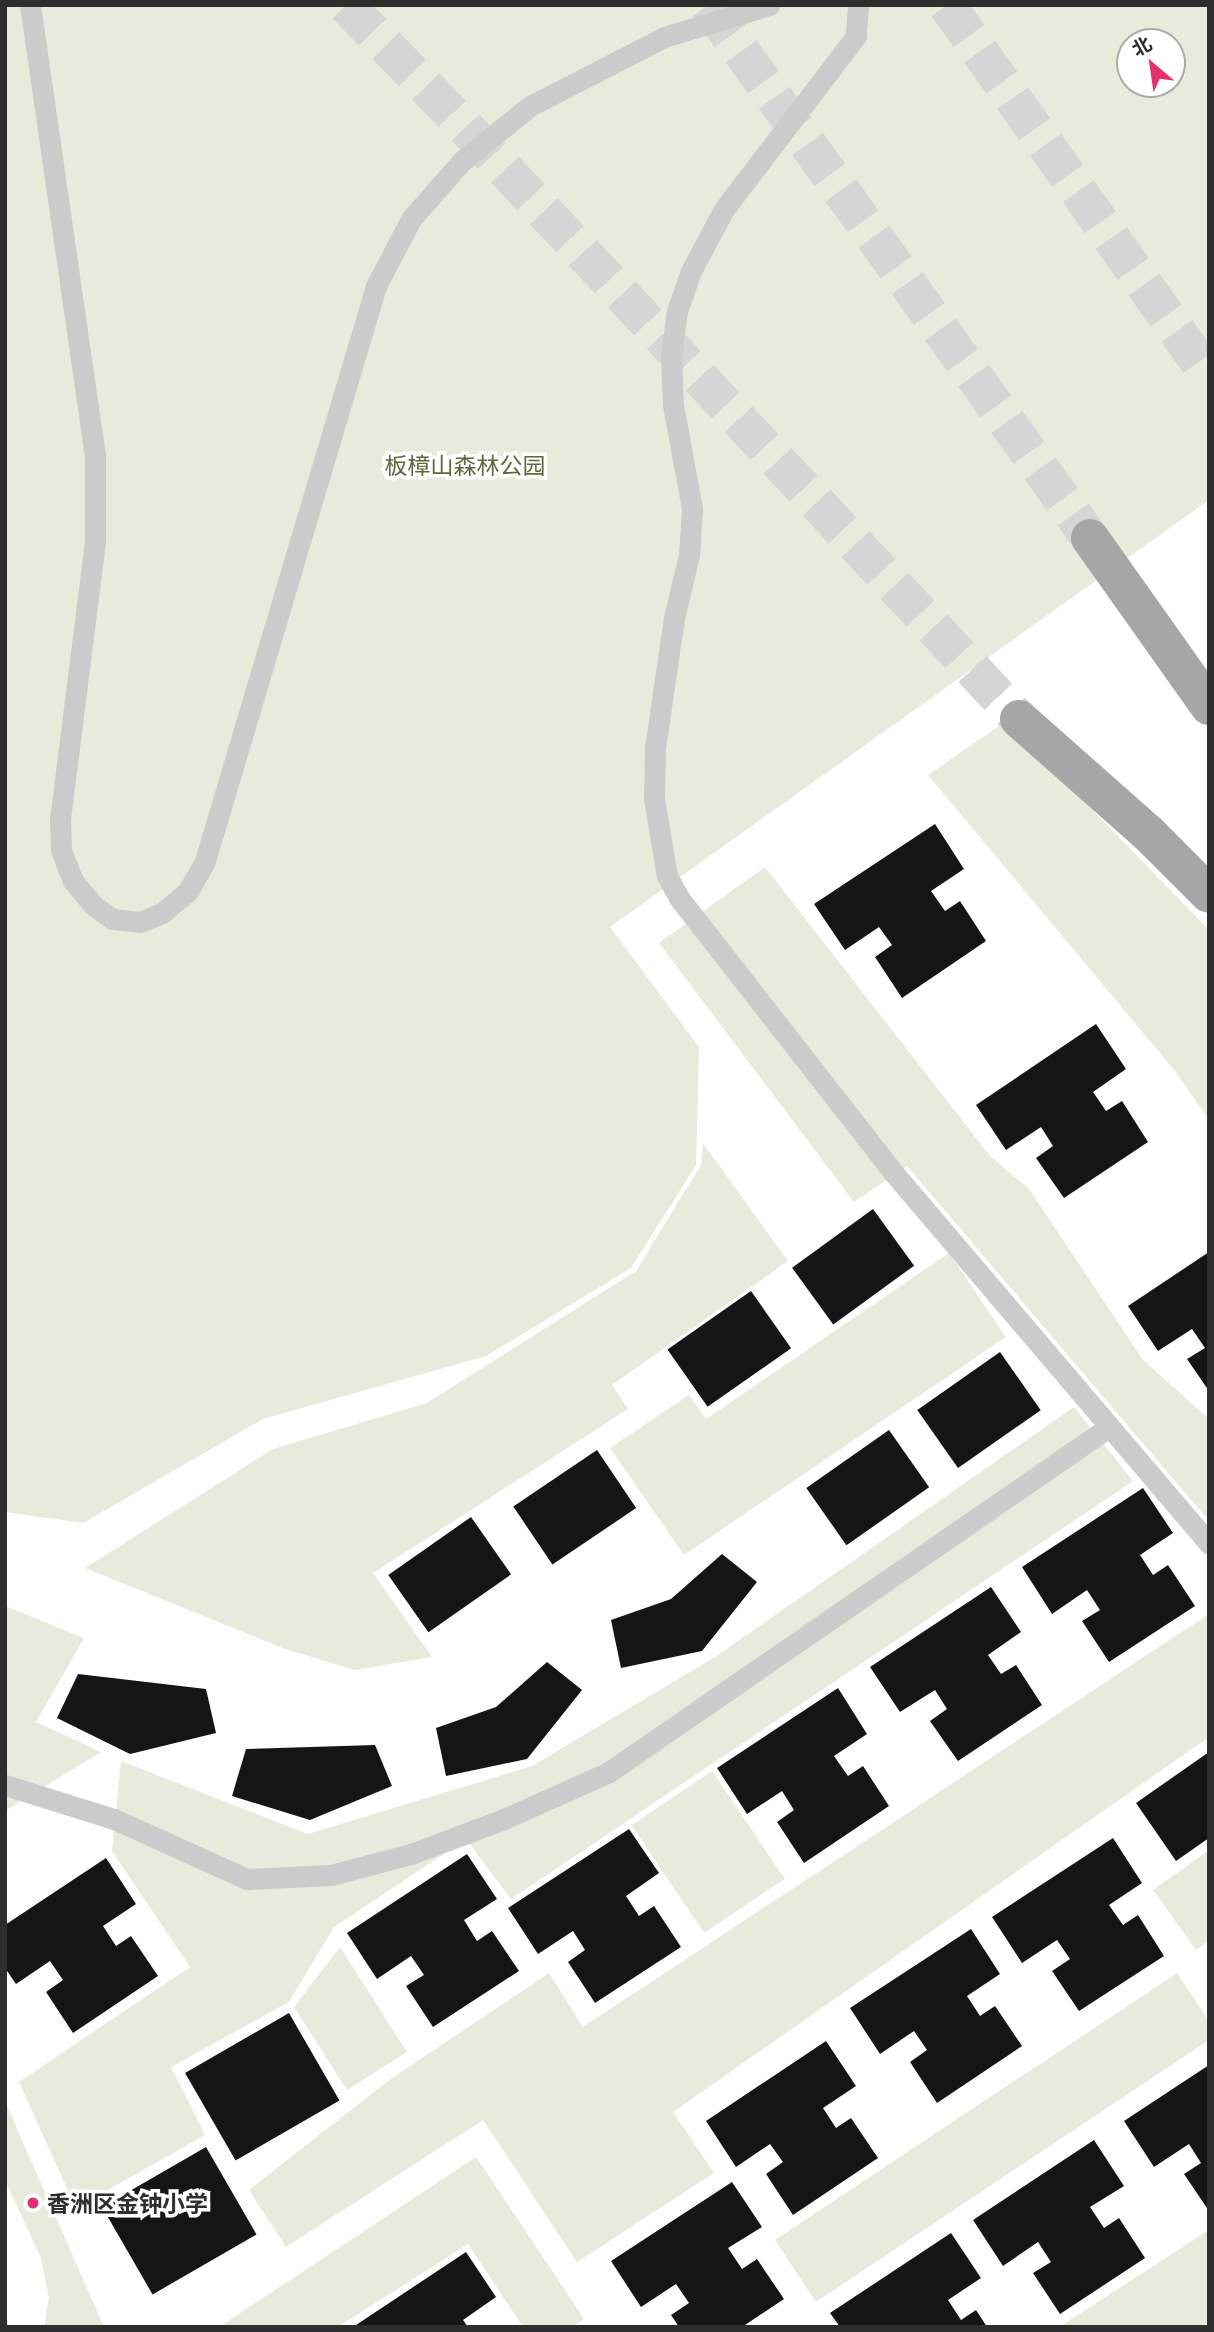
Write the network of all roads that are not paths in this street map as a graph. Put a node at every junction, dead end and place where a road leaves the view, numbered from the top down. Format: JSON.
{"nodes":[{"id":1,"x":30,"y":5,"type":"edge"},
{"id":2,"x":769,"y":5,"type":"edge"},
{"id":3,"x":858,"y":5,"type":"edge"},
{"id":4,"x":1090,"y":538,"type":"tunnel mouth"},
{"id":5,"x":1209,"y":706,"type":"edge"},
{"id":6,"x":1019,"y":719,"type":"tunnel mouth"},
{"id":7,"x":1209,"y":894,"type":"edge"},
{"id":8,"x":1109,"y":1427,"type":"junction"},
{"id":9,"x":1209,"y":1545,"type":"edge"},
{"id":10,"x":5,"y":1785,"type":"edge"}],
"edges":[{"from":1,"to":2,"type":"lane"},
{"from":3,"to":8,"type":"lane"},
{"from":4,"to":5,"type":"main road"},
{"from":6,"to":7,"type":"main road"},
{"from":8,"to":9,"type":"lane"},
{"from":8,"to":10,"type":"lane"}]}
